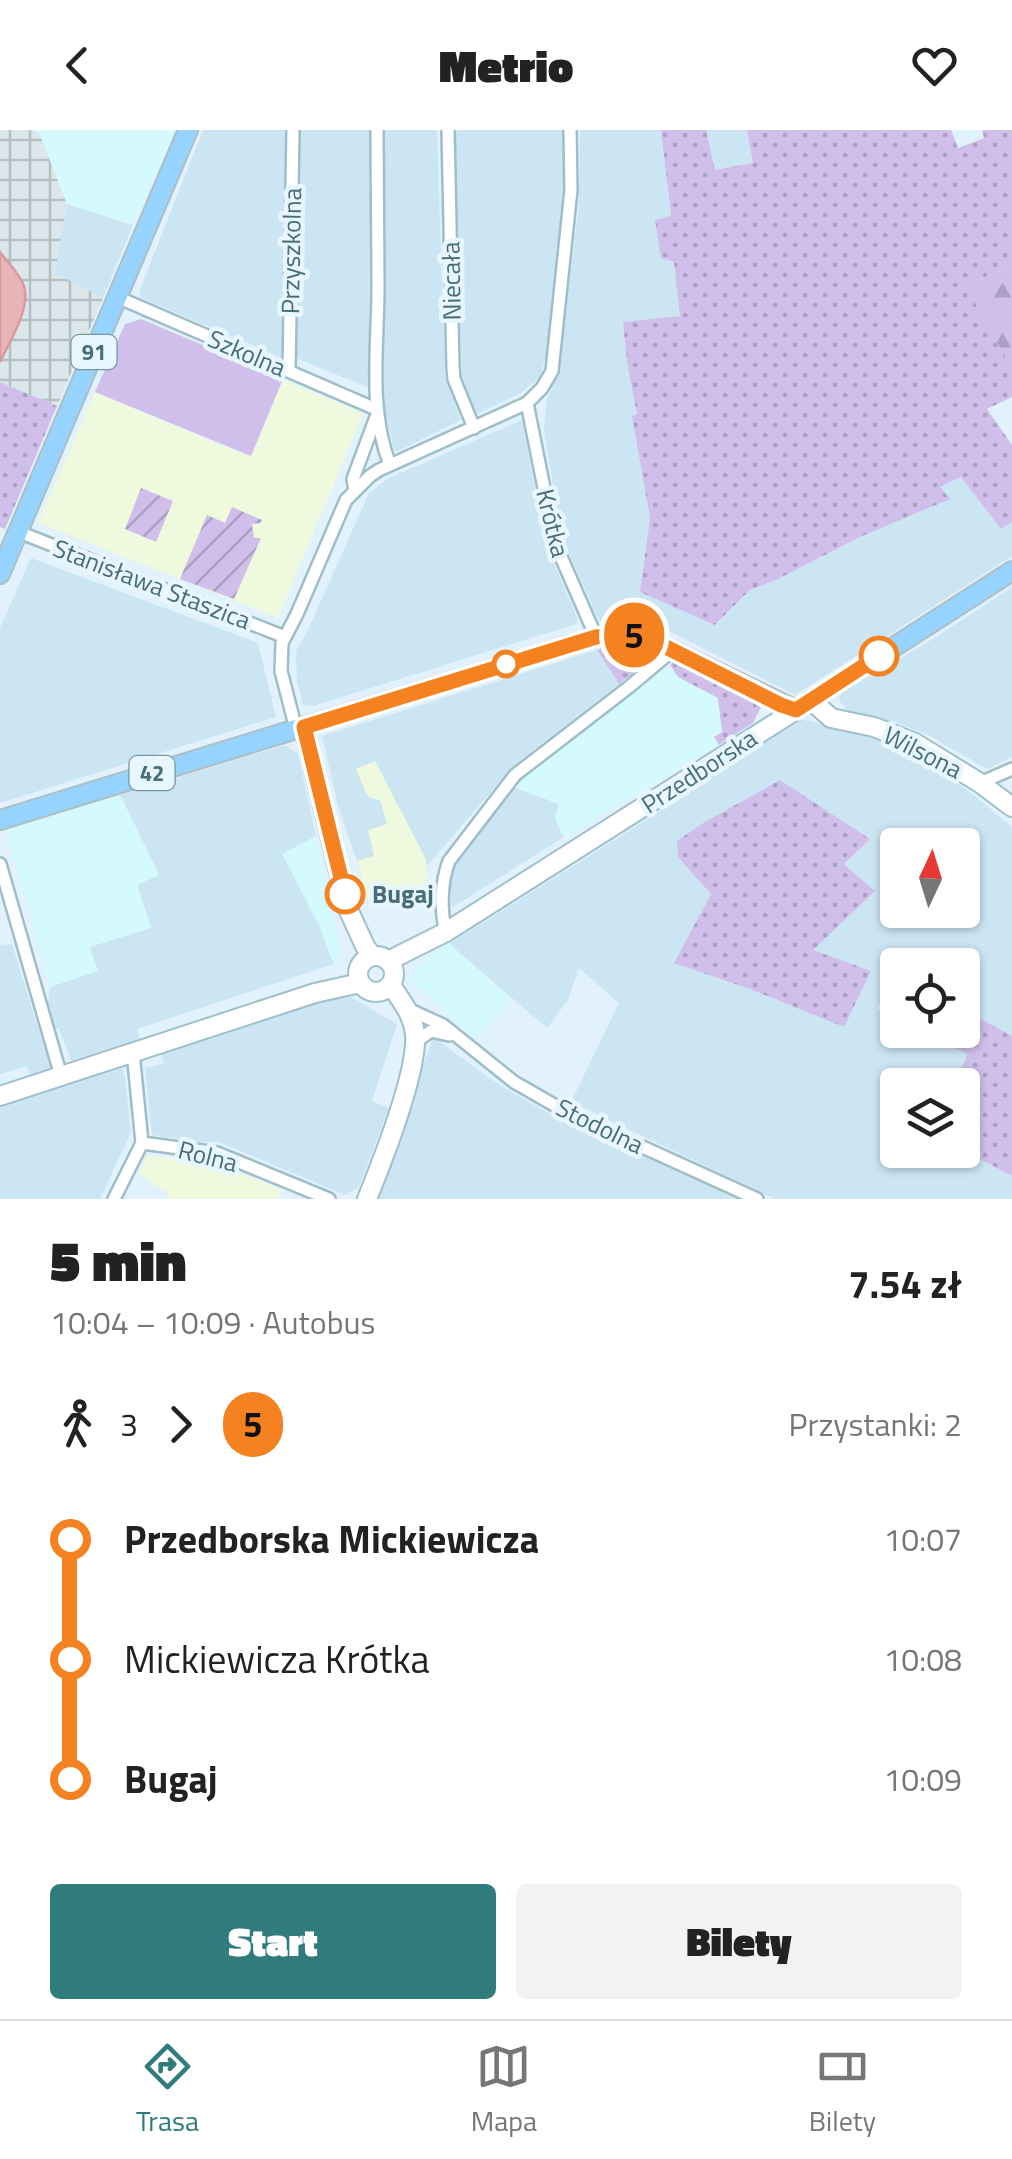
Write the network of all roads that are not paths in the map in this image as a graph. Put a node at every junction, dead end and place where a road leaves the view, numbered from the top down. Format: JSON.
{"nodes":[{"id":1,"x":188,"y":130,"type":"edge"},
{"id":2,"x":293,"y":130,"type":"edge"},
{"id":3,"x":376,"y":130,"type":"edge"},
{"id":4,"x":448,"y":130,"type":"edge"},
{"id":5,"x":570,"y":130,"type":"edge"},
{"id":6,"x":118,"y":297,"type":"junction"},
{"id":7,"x":290,"y":371,"type":"junction"},
{"id":8,"x":527,"y":403,"type":"junction"},
{"id":9,"x":376,"y":413,"type":"junction"},
{"id":10,"x":474,"y":428,"type":"junction"},
{"id":11,"x":390,"y":465,"type":"junction"},
{"id":12,"x":355,"y":490,"type":"junction"},
{"id":13,"x":18,"y":532,"type":"junction"},
{"id":14,"x":1012,"y":571,"type":"edge"},
{"id":15,"x":0,"y":574,"type":"edge"},
{"id":16,"x":285,"y":637,"type":"junction"},
{"id":17,"x":596,"y":637,"type":"junction"},
{"id":18,"x":672,"y":650,"type":"junction"},
{"id":19,"x":803,"y":705,"type":"junction"},
{"id":20,"x":300,"y":728,"type":"junction"},
{"id":21,"x":1012,"y":769,"type":"edge"},
{"id":22,"x":980,"y":783,"type":"junction"},
{"id":23,"x":1012,"y":807,"type":"edge"},
{"id":24,"x":0,"y":820,"type":"edge"},
{"id":25,"x":0,"y":864,"type":"edge"},
{"id":26,"x":441,"y":935,"type":"junction"},
{"id":27,"x":376,"y":973,"type":"junction"},
{"id":28,"x":408,"y":1009,"type":"junction"},
{"id":29,"x":454,"y":1036,"type":"junction"},
{"id":30,"x":414,"y":1043,"type":"junction"},
{"id":31,"x":133,"y":1052,"type":"junction"},
{"id":32,"x":61,"y":1076,"type":"junction"},
{"id":33,"x":0,"y":1096,"type":"edge"},
{"id":34,"x":142,"y":1143,"type":"junction"},
{"id":35,"x":298,"y":1193,"type":"edge"},
{"id":36,"x":114,"y":1199,"type":"edge"},
{"id":37,"x":329,"y":1199,"type":"edge"},
{"id":38,"x":367,"y":1199,"type":"edge"},
{"id":39,"x":756,"y":1199,"type":"edge"}],
"edges":[{"from":1,"to":6,"type":"main road","number":"91"},
{"from":2,"to":7,"type":"street","name":"Przyszkolna"},
{"from":3,"to":9,"type":"street"},
{"from":4,"to":10,"type":"street","name":"Niecała"},
{"from":5,"to":8,"type":"street"},
{"from":6,"to":7,"type":"street","name":"Szkolna"},
{"from":6,"to":13,"type":"main road","number":"91"},
{"from":7,"to":9,"type":"street","name":"Szkolna"},
{"from":8,"to":10,"type":"street"},
{"from":8,"to":17,"type":"street","name":"Krótka"},
{"from":9,"to":11,"type":"street"},
{"from":9,"to":12,"type":"street"},
{"from":10,"to":11,"type":"street"},
{"from":11,"to":12,"type":"street"},
{"from":12,"to":16,"type":"street"},
{"from":13,"to":15,"type":"main road","number":"91"},
{"from":13,"to":16,"type":"street","name":"Stanisława Staszica"},
{"from":14,"to":19,"type":"main road","name":"Przedborska"},
{"from":16,"to":20,"type":"street"},
{"from":17,"to":18,"type":"main road","number":"42"},
{"from":17,"to":20,"type":"main road","number":"42"},
{"from":18,"to":19,"type":"main road","number":"42"},
{"from":18,"to":26,"type":"street"},
{"from":19,"to":22,"type":"street","name":"Wilsona"},
{"from":19,"to":26,"type":"street","name":"Przedborska"},
{"from":20,"to":24,"type":"main road","number":"42"},
{"from":20,"to":27,"type":"street"},
{"from":21,"to":22,"type":"street","name":"Wilsona"},
{"from":22,"to":23,"type":"street","name":"Wilsona"},
{"from":25,"to":32,"type":"street"},
{"from":26,"to":27,"type":"street","name":"Przedborska"},
{"from":27,"to":28,"type":"street"},
{"from":27,"to":30,"type":"street"},
{"from":27,"to":31,"type":"street","name":"Przedborska"},
{"from":28,"to":29,"type":"street","name":"Stodolna"},
{"from":28,"to":30,"type":"street"},
{"from":29,"to":30,"type":"street"},
{"from":29,"to":39,"type":"street","name":"Stodolna"},
{"from":30,"to":38,"type":"street"},
{"from":31,"to":32,"type":"street","name":"Przedborska"},
{"from":31,"to":34,"type":"street"},
{"from":32,"to":33,"type":"street","name":"Przedborska"},
{"from":34,"to":35,"type":"street","name":"Rolna"},
{"from":34,"to":36,"type":"street"},
{"from":35,"to":37,"type":"street","name":"Rolna"}]}
